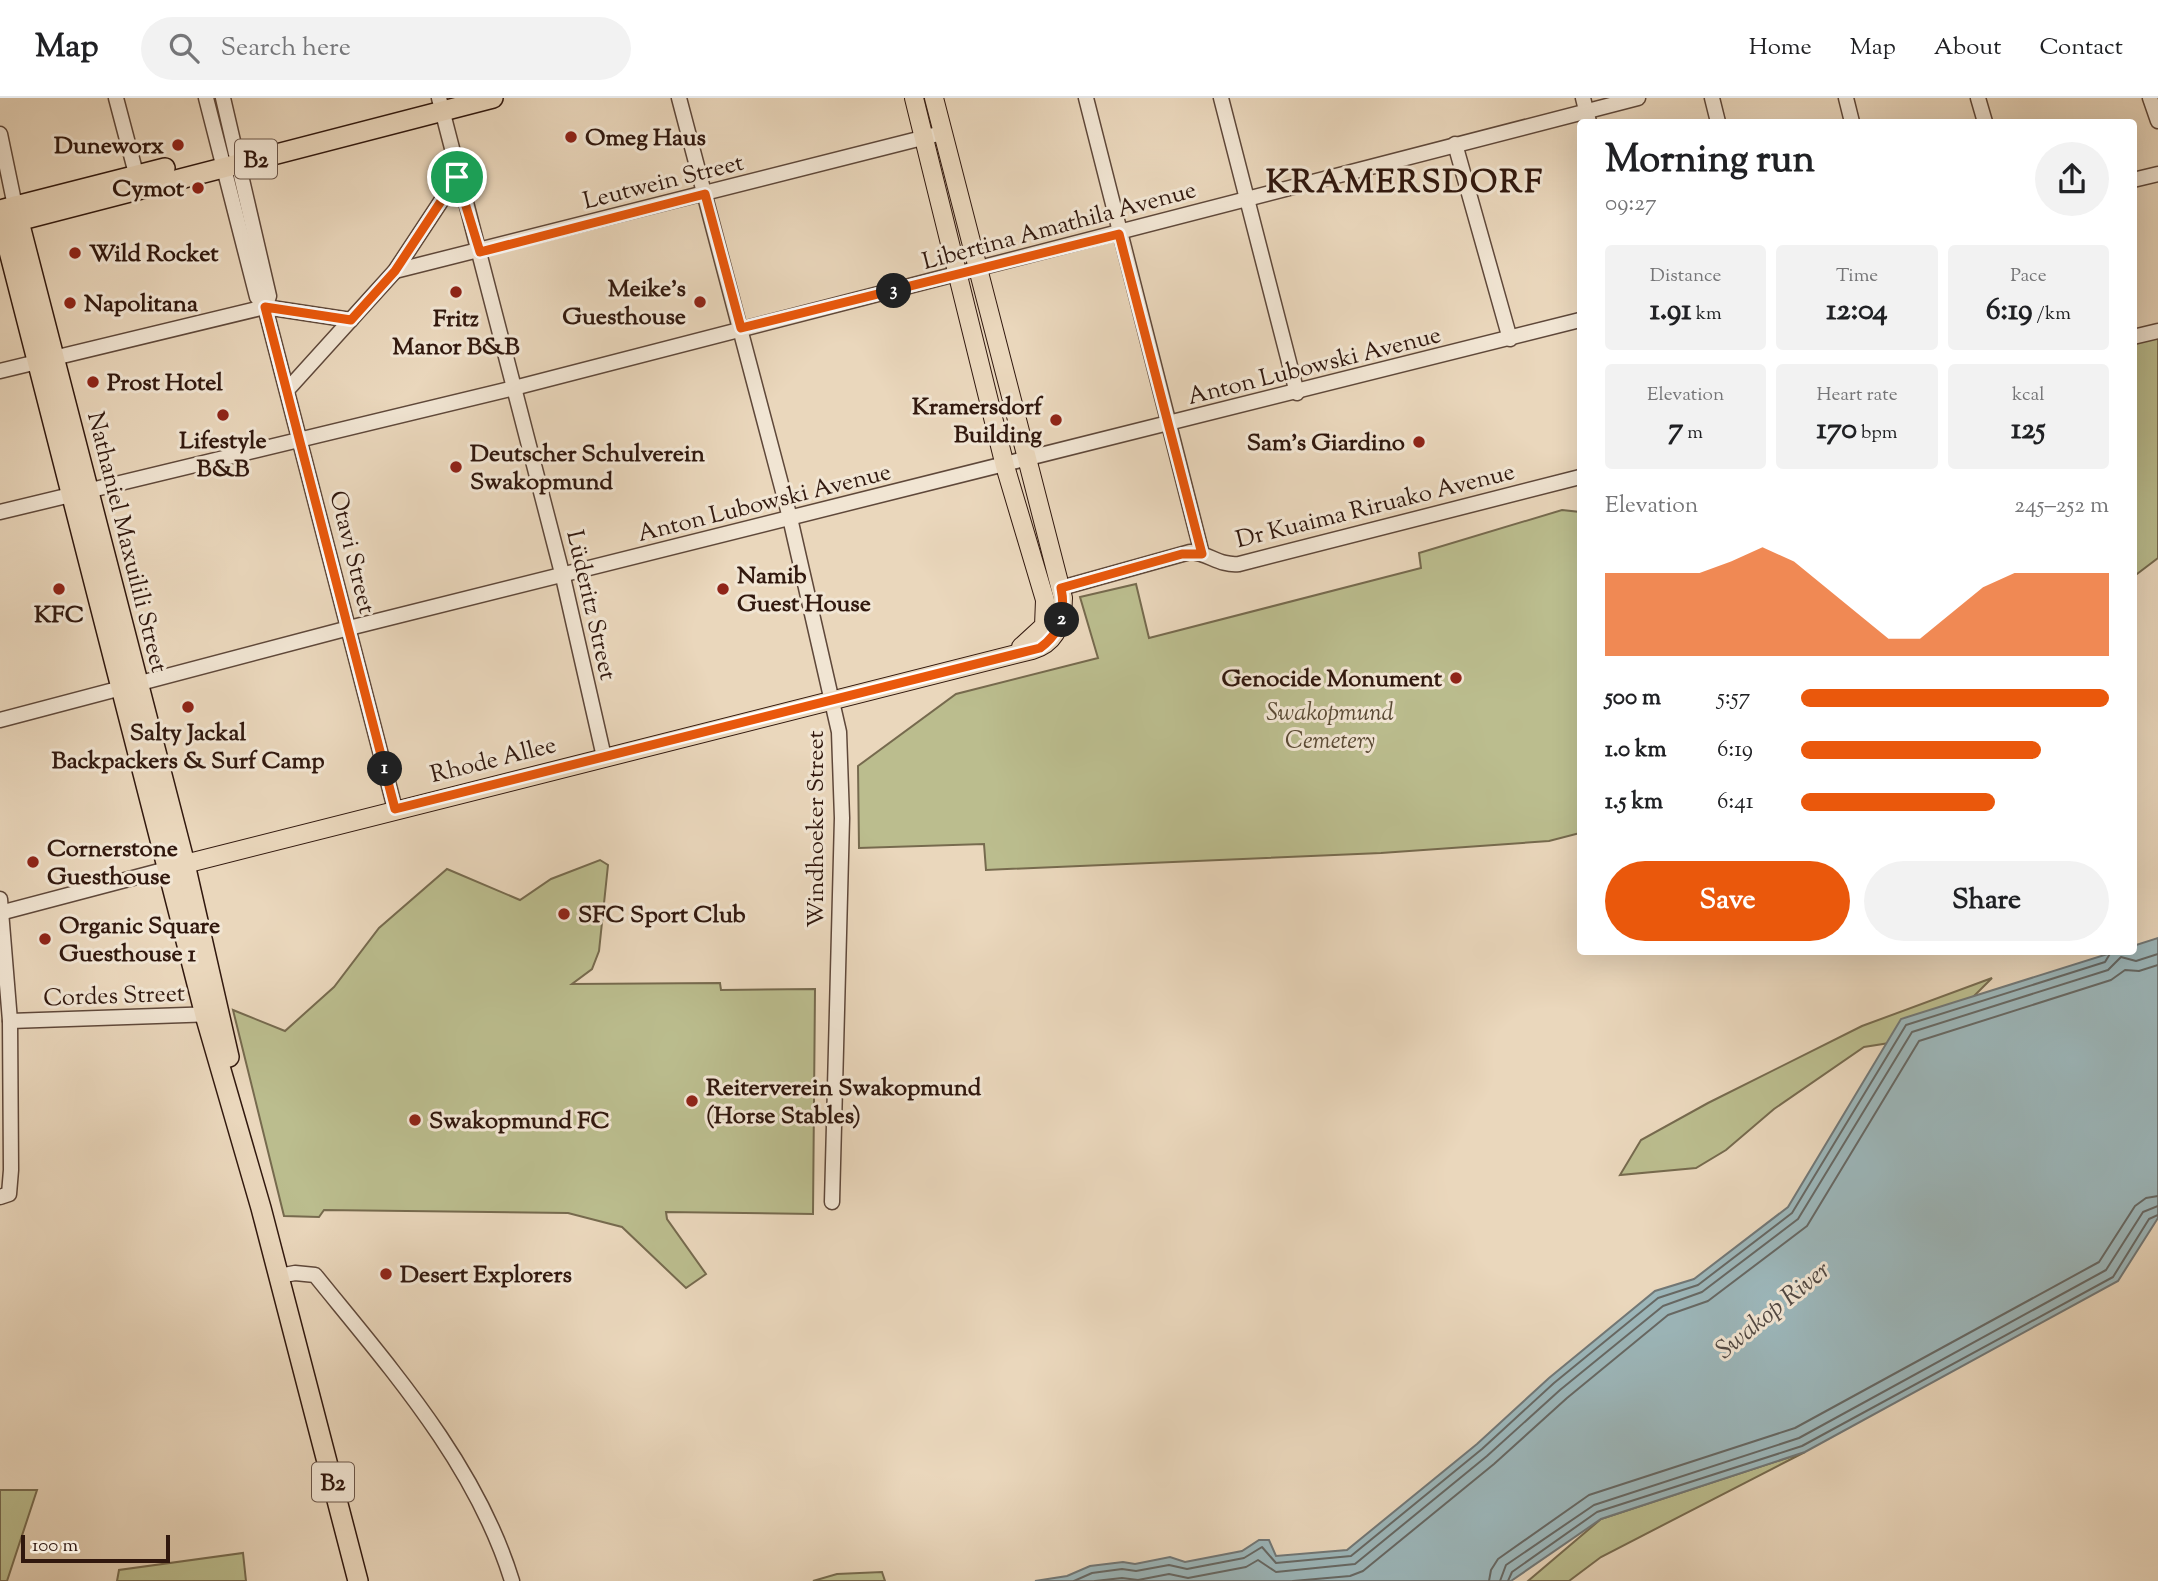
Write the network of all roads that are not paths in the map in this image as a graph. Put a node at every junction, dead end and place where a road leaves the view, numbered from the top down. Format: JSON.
{"nodes":[{"id":1,"x":116,"y":98,"type":"edge"},
{"id":2,"x":206,"y":98,"type":"edge"},
{"id":3,"x":223,"y":98,"type":"edge"},
{"id":4,"x":493,"y":98,"type":"edge"},
{"id":5,"x":679,"y":98,"type":"edge"},
{"id":6,"x":914,"y":98,"type":"edge"},
{"id":7,"x":934,"y":98,"type":"edge"},
{"id":8,"x":1086,"y":98,"type":"edge"},
{"id":9,"x":1221,"y":98,"type":"edge"},
{"id":10,"x":1638,"y":98,"type":"edge"},
{"id":11,"x":1712,"y":98,"type":"edge"},
{"id":12,"x":1846,"y":98,"type":"edge"},
{"id":13,"x":1978,"y":98,"type":"edge"},
{"id":14,"x":2150,"y":98,"type":"edge"},
{"id":15,"x":443,"y":102,"type":"edge"},
{"id":16,"x":1586,"y":111,"type":"edge"},
{"id":17,"x":1717,"y":119,"type":"edge"},
{"id":18,"x":1851,"y":119,"type":"edge"},
{"id":19,"x":1984,"y":119,"type":"edge"},
{"id":20,"x":2158,"y":121,"type":"edge"},
{"id":21,"x":942,"y":133,"type":"junction"},
{"id":22,"x":0,"y":135,"type":"edge"},
{"id":23,"x":922,"y":137,"type":"junction"},
{"id":24,"x":1455,"y":144,"type":"junction"},
{"id":25,"x":231,"y":159,"type":"junction"},
{"id":26,"x":2158,"y":173,"type":"edge"},
{"id":27,"x":457,"y":177,"type":"junction"},
{"id":28,"x":2137,"y":179,"type":"edge"},
{"id":29,"x":138,"y":182,"type":"junction"},
{"id":30,"x":705,"y":194,"type":"junction"},
{"id":31,"x":1248,"y":198,"type":"junction"},
{"id":32,"x":6,"y":217,"type":"edge"},
{"id":33,"x":1119,"y":234,"type":"junction"},
{"id":34,"x":480,"y":252,"type":"junction"},
{"id":35,"x":978,"y":270,"type":"junction"},
{"id":36,"x":395,"y":271,"type":"junction"},
{"id":37,"x":956,"y":276,"type":"junction"},
{"id":38,"x":265,"y":307,"type":"junction"},
{"id":39,"x":351,"y":320,"type":"junction"},
{"id":40,"x":1577,"y":321,"type":"edge"},
{"id":41,"x":741,"y":328,"type":"junction"},
{"id":42,"x":2158,"y":331,"type":"edge"},
{"id":43,"x":2137,"y":337,"type":"edge"},
{"id":44,"x":1510,"y":339,"type":"junction"},
{"id":45,"x":47,"y":360,"type":"junction"},
{"id":46,"x":0,"y":371,"type":"edge"},
{"id":47,"x":289,"y":388,"type":"junction"},
{"id":48,"x":514,"y":388,"type":"junction"},
{"id":49,"x":1297,"y":393,"type":"junction"},
{"id":50,"x":1169,"y":425,"type":"junction"},
{"id":51,"x":300,"y":437,"type":"junction"},
{"id":52,"x":1027,"y":461,"type":"junction"},
{"id":53,"x":1005,"y":466,"type":"junction"},
{"id":54,"x":1577,"y":478,"type":"edge"},
{"id":55,"x":82,"y":492,"type":"junction"},
{"id":56,"x":0,"y":512,"type":"edge"},
{"id":57,"x":790,"y":518,"type":"junction"},
{"id":58,"x":1202,"y":554,"type":"junction"},
{"id":59,"x":563,"y":577,"type":"junction"},
{"id":60,"x":1061,"y":588,"type":"junction"},
{"id":61,"x":349,"y":628,"type":"junction"},
{"id":62,"x":999,"y":658,"type":"junction"},
{"id":63,"x":131,"y":685,"type":"junction"},
{"id":64,"x":834,"y":700,"type":"junction"},
{"id":65,"x":0,"y":720,"type":"edge"},
{"id":66,"x":604,"y":757,"type":"junction"},
{"id":67,"x":395,"y":809,"type":"junction"},
{"id":68,"x":176,"y":866,"type":"junction"},
{"id":69,"x":1,"y":908,"type":"edge"},
{"id":70,"x":212,"y":1014,"type":"junction"},
{"id":71,"x":10,"y":1021,"type":"junction"},
{"id":72,"x":5,"y":1058,"type":"edge"},
{"id":73,"x":6,"y":1170,"type":"edge"},
{"id":74,"x":0,"y":1197,"type":"edge"},
{"id":75,"x":832,"y":1202,"type":"dead end"},
{"id":76,"x":279,"y":1276,"type":"junction"},
{"id":77,"x":358,"y":1581,"type":"edge"},
{"id":78,"x":512,"y":1581,"type":"edge"}],
"edges":[{"from":1,"to":29,"type":"street"},
{"from":2,"to":25,"type":"street","name":"Otavi Street"},
{"from":3,"to":25,"type":"street","name":"Otavi Street"},
{"from":4,"to":15,"type":"highway","number":"B2"},
{"from":5,"to":30,"type":"street","name":"Windhoeker Street"},
{"from":6,"to":23,"type":"main road"},
{"from":7,"to":21,"type":"main road","name":"Rhode Allee"},
{"from":8,"to":33,"type":"street"},
{"from":9,"to":31,"type":"street"},
{"from":10,"to":16,"type":"street","name":"Libertina Amathila Avenue"},
{"from":11,"to":17,"type":"street"},
{"from":12,"to":18,"type":"street"},
{"from":13,"to":19,"type":"street"},
{"from":14,"to":20,"type":"street"},
{"from":15,"to":25,"type":"highway","number":"B2"},
{"from":15,"to":27,"type":"street","name":"Lüderitz Street"},
{"from":16,"to":24,"type":"street","name":"Libertina Amathila Avenue"},
{"from":21,"to":23,"type":"street","name":"Leutwein Street"},
{"from":21,"to":35,"type":"main road","name":"Rhode Allee"},
{"from":22,"to":32,"type":"street","name":"Nathaniel Maxuilili Street"},
{"from":23,"to":30,"type":"street","name":"Leutwein Street"},
{"from":23,"to":37,"type":"main road"},
{"from":24,"to":31,"type":"street","name":"Libertina Amathila Avenue"},
{"from":24,"to":44,"type":"street"},
{"from":25,"to":29,"type":"highway","number":"B2"},
{"from":25,"to":38,"type":"street","name":"Otavi Street"},
{"from":26,"to":28,"type":"street"},
{"from":27,"to":34,"type":"street","name":"Lüderitz Street"},
{"from":27,"to":36,"type":"street"},
{"from":29,"to":32,"type":"highway","number":"B2"},
{"from":30,"to":34,"type":"street","name":"Leutwein Street"},
{"from":30,"to":41,"type":"street","name":"Windhoeker Street"},
{"from":31,"to":33,"type":"street","name":"Libertina Amathila Avenue"},
{"from":31,"to":49,"type":"street"},
{"from":32,"to":45,"type":"highway","name":"Nathaniel Maxuilili Street","number":"B2"},
{"from":33,"to":35,"type":"street","name":"Libertina Amathila Avenue"},
{"from":33,"to":50,"type":"street"},
{"from":34,"to":36,"type":"street","name":"Leutwein Street"},
{"from":34,"to":48,"type":"street","name":"Lüderitz Street"},
{"from":35,"to":37,"type":"street","name":"Libertina Amathila Avenue"},
{"from":35,"to":52,"type":"main road","name":"Rhode Allee"},
{"from":36,"to":39,"type":"street"},
{"from":37,"to":41,"type":"street","name":"Libertina Amathila Avenue"},
{"from":37,"to":53,"type":"main road"},
{"from":38,"to":39,"type":"street"},
{"from":38,"to":45,"type":"street"},
{"from":38,"to":47,"type":"street","name":"Otavi Street"},
{"from":39,"to":47,"type":"street"},
{"from":40,"to":44,"type":"street","name":"Anton Lubowski Avenue"},
{"from":41,"to":48,"type":"street","name":"Libertina Amathila Avenue"},
{"from":41,"to":57,"type":"street","name":"Windhoeker Street"},
{"from":42,"to":43,"type":"street"},
{"from":44,"to":49,"type":"street","name":"Anton Lubowski Avenue"},
{"from":45,"to":46,"type":"street"},
{"from":45,"to":55,"type":"highway","name":"Nathaniel Maxuilili Street","number":"B2"},
{"from":47,"to":51,"type":"street","name":"Otavi Street"},
{"from":48,"to":51,"type":"street","name":"Libertina Amathila Avenue"},
{"from":48,"to":59,"type":"street","name":"Lüderitz Street"},
{"from":49,"to":50,"type":"street","name":"Anton Lubowski Avenue"},
{"from":50,"to":52,"type":"street","name":"Anton Lubowski Avenue"},
{"from":50,"to":58,"type":"street"},
{"from":51,"to":55,"type":"street","name":"Libertina Amathila Avenue"},
{"from":51,"to":61,"type":"street","name":"Otavi Street"},
{"from":52,"to":53,"type":"street","name":"Anton Lubowski Avenue"},
{"from":52,"to":60,"type":"main road","name":"Rhode Allee"},
{"from":53,"to":57,"type":"street","name":"Anton Lubowski Avenue"},
{"from":53,"to":62,"type":"main road"},
{"from":54,"to":58,"type":"street","name":"Dr Kuaima Riruako Avenue"},
{"from":55,"to":56,"type":"street","name":"Libertina Amathila Avenue"},
{"from":55,"to":63,"type":"highway","name":"Nathaniel Maxuilili Street","number":"B2"},
{"from":57,"to":59,"type":"street","name":"Anton Lubowski Avenue"},
{"from":57,"to":64,"type":"street","name":"Windhoeker Street"},
{"from":58,"to":60,"type":"street","name":"Dr Kuaima Riruako Avenue"},
{"from":59,"to":61,"type":"street","name":"Anton Lubowski Avenue"},
{"from":59,"to":66,"type":"street","name":"Lüderitz Street"},
{"from":60,"to":62,"type":"main road","name":"Rhode Allee"},
{"from":61,"to":63,"type":"street","name":"Anton Lubowski Avenue"},
{"from":61,"to":67,"type":"street","name":"Otavi Street"},
{"from":62,"to":64,"type":"main road","name":"Rhode Allee"},
{"from":63,"to":65,"type":"street","name":"Anton Lubowski Avenue"},
{"from":63,"to":68,"type":"highway","name":"Nathaniel Maxuilili Street","number":"B2"},
{"from":64,"to":66,"type":"main road","name":"Rhode Allee"},
{"from":64,"to":75,"type":"street","name":"Windhoeker Street"},
{"from":66,"to":67,"type":"main road","name":"Rhode Allee"},
{"from":67,"to":68,"type":"main road","name":"Rhode Allee"},
{"from":68,"to":69,"type":"street","name":"Rhode Allee"},
{"from":68,"to":70,"type":"highway","name":"Nathaniel Maxuilili Street","number":"B2"},
{"from":69,"to":71,"type":"street"},
{"from":70,"to":71,"type":"street","name":"Cordes Street"},
{"from":70,"to":76,"type":"highway","name":"Nathaniel Maxuilili Street","number":"B2"},
{"from":71,"to":72,"type":"street"},
{"from":72,"to":73,"type":"street"},
{"from":73,"to":74,"type":"street"},
{"from":76,"to":77,"type":"highway","name":"Nathaniel Maxuilili Street","number":"B2"},
{"from":76,"to":78,"type":"street"}]}
